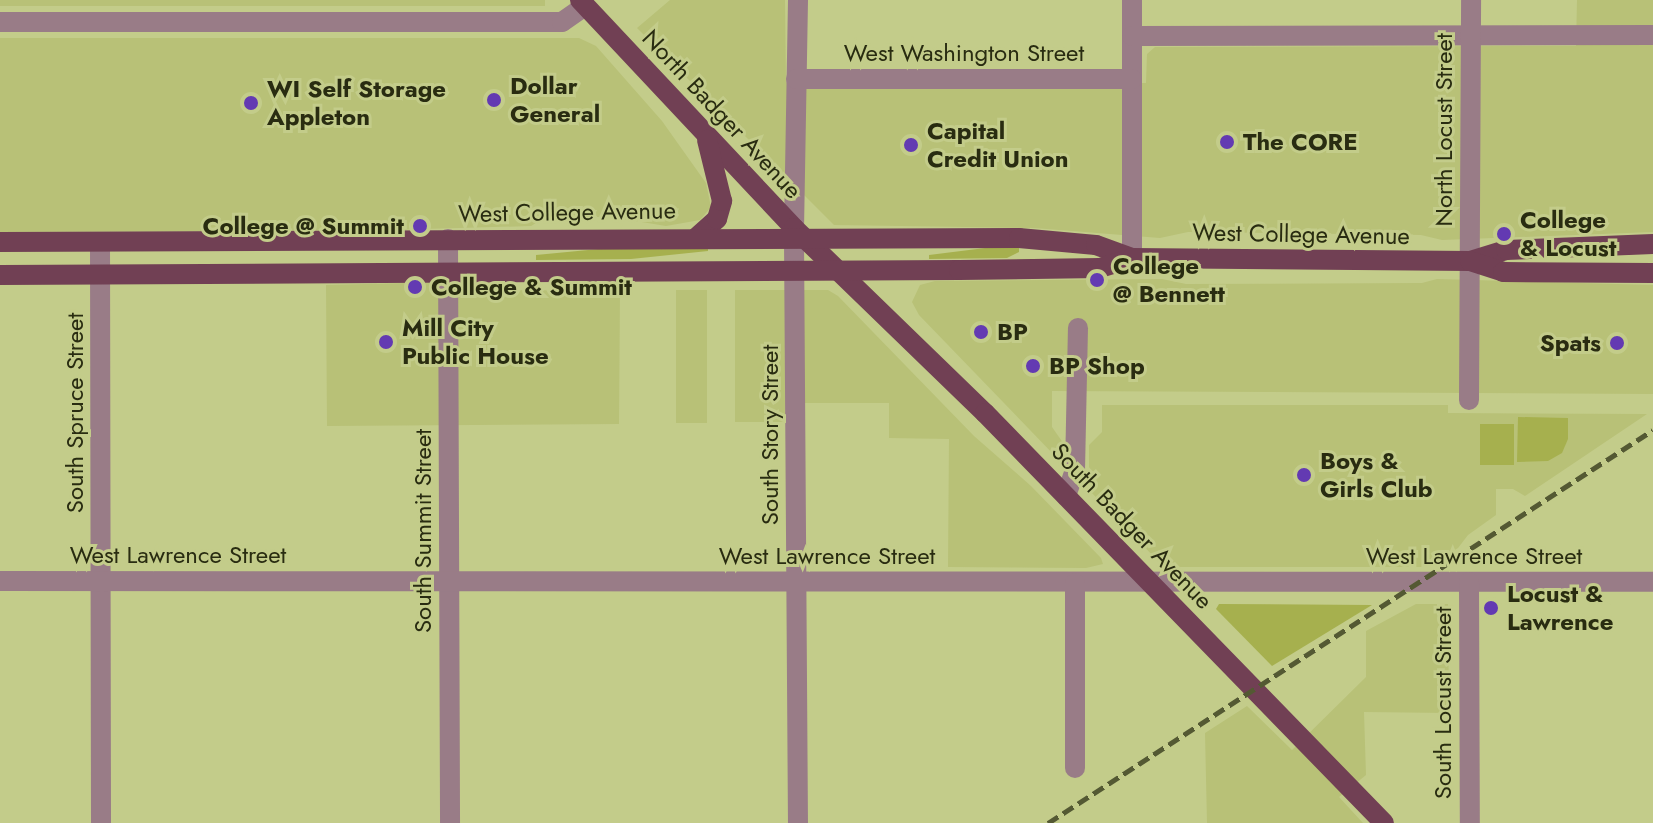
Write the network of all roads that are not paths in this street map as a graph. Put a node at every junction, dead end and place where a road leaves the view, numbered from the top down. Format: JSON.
{"nodes":[{"id":1,"x":798,"y":0,"type":"edge"},
{"id":2,"x":1132,"y":0,"type":"edge"},
{"id":3,"x":1471,"y":0,"type":"edge"},
{"id":4,"x":583,"y":3,"type":"edge"},
{"id":5,"x":0,"y":22,"type":"edge"},
{"id":6,"x":1471,"y":35,"type":"junction"},
{"id":7,"x":1653,"y":35,"type":"edge"},
{"id":8,"x":1132,"y":36,"type":"junction"},
{"id":9,"x":796,"y":79,"type":"junction"},
{"id":10,"x":1132,"y":79,"type":"junction"},
{"id":11,"x":706,"y":136,"type":"junction"},
{"id":12,"x":798,"y":235,"type":"junction"},
{"id":13,"x":697,"y":237,"type":"junction"},
{"id":14,"x":448,"y":239,"type":"junction"},
{"id":15,"x":0,"y":242,"type":"edge"},
{"id":16,"x":100,"y":242,"type":"junction"},
{"id":17,"x":1653,"y":244,"type":"edge"},
{"id":18,"x":1132,"y":258,"type":"junction"},
{"id":19,"x":1470,"y":261,"type":"junction"},
{"id":20,"x":795,"y":270,"type":"junction"},
{"id":21,"x":838,"y":271,"type":"junction"},
{"id":22,"x":448,"y":272,"type":"junction"},
{"id":23,"x":1653,"y":273,"type":"edge"},
{"id":24,"x":0,"y":275,"type":"edge"},
{"id":25,"x":100,"y":275,"type":"junction"},
{"id":26,"x":1078,"y":328,"type":"dead end"},
{"id":27,"x":1469,"y":400,"type":"dead end"},
{"id":28,"x":1066,"y":496,"type":"junction"},
{"id":29,"x":0,"y":581,"type":"edge"},
{"id":30,"x":102,"y":581,"type":"junction"},
{"id":31,"x":450,"y":581,"type":"junction"},
{"id":32,"x":797,"y":582,"type":"junction"},
{"id":33,"x":1150,"y":582,"type":"junction"},
{"id":34,"x":1469,"y":582,"type":"junction"},
{"id":35,"x":1653,"y":582,"type":"edge"},
{"id":36,"x":1075,"y":583,"type":"junction"},
{"id":37,"x":1075,"y":768,"type":"dead end"},
{"id":38,"x":101,"y":823,"type":"edge"},
{"id":39,"x":450,"y":823,"type":"edge"},
{"id":40,"x":798,"y":823,"type":"edge"},
{"id":41,"x":1384,"y":823,"type":"edge"},
{"id":42,"x":1470,"y":823,"type":"edge"}],
"edges":[{"from":1,"to":9,"type":"street","name":"South Story Street"},
{"from":2,"to":8,"type":"street"},
{"from":3,"to":6,"type":"street","name":"North Locust Street"},
{"from":4,"to":5,"type":"street"},
{"from":4,"to":11,"type":"main road","name":"North Badger Avenue"},
{"from":6,"to":7,"type":"street"},
{"from":6,"to":8,"type":"street"},
{"from":6,"to":19,"type":"street","name":"North Locust Street"},
{"from":8,"to":10,"type":"street"},
{"from":9,"to":10,"type":"street","name":"West Washington Street"},
{"from":9,"to":12,"type":"street","name":"South Story Street"},
{"from":10,"to":18,"type":"street"},
{"from":11,"to":12,"type":"main road","name":"North Badger Avenue"},
{"from":11,"to":13,"type":"main road"},
{"from":12,"to":13,"type":"main road","name":"West College Avenue"},
{"from":12,"to":18,"type":"main road","name":"West College Avenue"},
{"from":12,"to":20,"type":"street","name":"South Story Street"},
{"from":12,"to":21,"type":"main road","name":"North Badger Avenue"},
{"from":13,"to":14,"type":"main road","name":"West College Avenue"},
{"from":14,"to":16,"type":"main road","name":"West College Avenue"},
{"from":14,"to":22,"type":"street","name":"South Summit Street"},
{"from":15,"to":16,"type":"main road","name":"West College Avenue"},
{"from":16,"to":25,"type":"street","name":"South Spruce Street"},
{"from":17,"to":19,"type":"main road","name":"West College Avenue"},
{"from":18,"to":19,"type":"main road","name":"West College Avenue"},
{"from":18,"to":21,"type":"main road","name":"West College Avenue"},
{"from":19,"to":23,"type":"main road","name":"West College Avenue"},
{"from":19,"to":27,"type":"street"},
{"from":20,"to":21,"type":"main road","name":"West College Avenue"},
{"from":20,"to":22,"type":"main road","name":"West College Avenue"},
{"from":20,"to":32,"type":"street","name":"South Story Street"},
{"from":21,"to":28,"type":"main road","name":"South Badger Avenue"},
{"from":22,"to":25,"type":"main road","name":"West College Avenue"},
{"from":22,"to":31,"type":"street","name":"South Summit Street"},
{"from":24,"to":25,"type":"main road","name":"West College Avenue"},
{"from":25,"to":30,"type":"street","name":"South Spruce Street"},
{"from":26,"to":28,"type":"street"},
{"from":28,"to":33,"type":"main road","name":"South Badger Avenue"},
{"from":29,"to":30,"type":"street","name":"West Lawrence Street"},
{"from":30,"to":31,"type":"street","name":"West Lawrence Street"},
{"from":30,"to":38,"type":"street","name":"South Spruce Street"},
{"from":31,"to":32,"type":"street","name":"West Lawrence Street"},
{"from":31,"to":39,"type":"street","name":"South Summit Street"},
{"from":32,"to":36,"type":"street","name":"West Lawrence Street"},
{"from":32,"to":40,"type":"street","name":"South Story Street"},
{"from":33,"to":34,"type":"street","name":"West Lawrence Street"},
{"from":33,"to":36,"type":"street","name":"West Lawrence Street"},
{"from":33,"to":41,"type":"main road","name":"South Badger Avenue"},
{"from":34,"to":35,"type":"street","name":"West Lawrence Street"},
{"from":34,"to":42,"type":"street","name":"South Locust Street"},
{"from":36,"to":37,"type":"street"}]}
